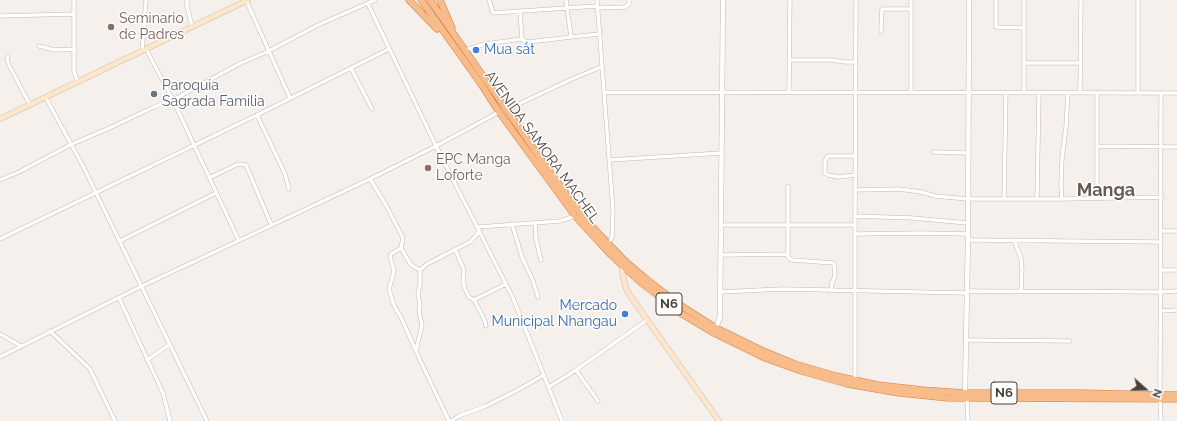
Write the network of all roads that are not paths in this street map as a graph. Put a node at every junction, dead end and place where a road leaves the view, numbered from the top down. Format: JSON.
{"nodes":[{"id":1,"x":74,"y":0,"type":"edge"},
{"id":2,"x":146,"y":0,"type":"edge"},
{"id":3,"x":187,"y":0,"type":"edge"},
{"id":4,"x":247,"y":0,"type":"edge"},
{"id":5,"x":375,"y":0,"type":"edge"},
{"id":6,"x":409,"y":0,"type":"edge"},
{"id":7,"x":421,"y":0,"type":"edge"},
{"id":8,"x":430,"y":0,"type":"edge"},
{"id":9,"x":440,"y":0,"type":"edge"},
{"id":10,"x":489,"y":0,"type":"edge"},
{"id":11,"x":566,"y":0,"type":"edge"},
{"id":12,"x":597,"y":0,"type":"edge"},
{"id":13,"x":629,"y":0,"type":"edge"},
{"id":14,"x":723,"y":0,"type":"edge"},
{"id":15,"x":790,"y":0,"type":"edge"},
{"id":16,"x":856,"y":0,"type":"edge"},
{"id":17,"x":911,"y":0,"type":"edge"},
{"id":18,"x":969,"y":0,"type":"edge"},
{"id":19,"x":996,"y":0,"type":"edge"},
{"id":20,"x":1024,"y":0,"type":"edge"},
{"id":21,"x":1081,"y":0,"type":"edge"},
{"id":22,"x":1138,"y":0,"type":"edge"},
{"id":23,"x":368,"y":4,"type":"junction"},
{"id":24,"x":597,"y":7,"type":"junction"},
{"id":25,"x":567,"y":9,"type":"junction"},
{"id":26,"x":911,"y":9,"type":"junction"},
{"id":27,"x":520,"y":11,"type":"junction"},
{"id":28,"x":74,"y":14,"type":"junction"},
{"id":29,"x":0,"y":16,"type":"edge"},
{"id":30,"x":192,"y":26,"type":"junction"},
{"id":31,"x":1024,"y":28,"type":"junction"},
{"id":32,"x":881,"y":32,"type":"dead end"},
{"id":33,"x":599,"y":34,"type":"junction"},
{"id":34,"x":571,"y":37,"type":"junction"},
{"id":35,"x":448,"y":38,"type":"junction"},
{"id":36,"x":522,"y":40,"type":"junction"},
{"id":37,"x":458,"y":41,"type":"junction"},
{"id":38,"x":39,"y":46,"type":"dead end"},
{"id":39,"x":75,"y":49,"type":"junction"},
{"id":40,"x":389,"y":49,"type":"junction"},
{"id":41,"x":144,"y":50,"type":"junction"},
{"id":42,"x":464,"y":50,"type":"junction"},
{"id":43,"x":269,"y":51,"type":"junction"},
{"id":44,"x":8,"y":56,"type":"dead end"},
{"id":45,"x":790,"y":60,"type":"junction"},
{"id":46,"x":855,"y":62,"type":"junction"},
{"id":47,"x":1024,"y":63,"type":"junction"},
{"id":48,"x":1081,"y":63,"type":"junction"},
{"id":49,"x":601,"y":67,"type":"junction"},
{"id":50,"x":351,"y":68,"type":"junction"},
{"id":51,"x":78,"y":82,"type":"junction"},
{"id":52,"x":604,"y":92,"type":"junction"},
{"id":53,"x":722,"y":92,"type":"junction"},
{"id":54,"x":789,"y":92,"type":"junction"},
{"id":55,"x":856,"y":92,"type":"junction"},
{"id":56,"x":911,"y":92,"type":"junction"},
{"id":57,"x":969,"y":92,"type":"junction"},
{"id":58,"x":1006,"y":92,"type":"junction"},
{"id":59,"x":1024,"y":93,"type":"junction"},
{"id":60,"x":1040,"y":93,"type":"junction"},
{"id":61,"x":1068,"y":93,"type":"junction"},
{"id":62,"x":1080,"y":93,"type":"junction"},
{"id":63,"x":1097,"y":93,"type":"junction"},
{"id":64,"x":1138,"y":93,"type":"junction"},
{"id":65,"x":1161,"y":93,"type":"junction"},
{"id":66,"x":1177,"y":93,"type":"edge"},
{"id":67,"x":46,"y":98,"type":"junction"},
{"id":68,"x":290,"y":98,"type":"junction"},
{"id":69,"x":173,"y":100,"type":"junction"},
{"id":70,"x":30,"y":105,"type":"junction"},
{"id":71,"x":372,"y":109,"type":"dead end"},
{"id":72,"x":506,"y":110,"type":"junction"},
{"id":73,"x":499,"y":112,"type":"junction"},
{"id":74,"x":257,"y":115,"type":"junction"},
{"id":75,"x":0,"y":119,"type":"edge"},
{"id":76,"x":72,"y":144,"type":"junction"},
{"id":77,"x":194,"y":144,"type":"junction"},
{"id":78,"x":436,"y":146,"type":"junction"},
{"id":79,"x":1096,"y":146,"type":"junction"},
{"id":80,"x":1162,"y":147,"type":"junction"},
{"id":81,"x":1177,"y":147,"type":"edge"},
{"id":82,"x":933,"y":152,"type":"dead end"},
{"id":83,"x":722,"y":153,"type":"junction"},
{"id":84,"x":968,"y":153,"type":"junction"},
{"id":85,"x":855,"y":156,"type":"junction"},
{"id":86,"x":609,"y":160,"type":"junction"},
{"id":87,"x":855,"y":176,"type":"junction"},
{"id":88,"x":209,"y":178,"type":"junction"},
{"id":89,"x":370,"y":179,"type":"junction"},
{"id":90,"x":0,"y":180,"type":"edge"},
{"id":91,"x":788,"y":186,"type":"dead end"},
{"id":92,"x":289,"y":189,"type":"dead end"},
{"id":93,"x":855,"y":190,"type":"junction"},
{"id":94,"x":96,"y":192,"type":"junction"},
{"id":95,"x":216,"y":193,"type":"junction"},
{"id":96,"x":1162,"y":197,"type":"junction"},
{"id":97,"x":1037,"y":198,"type":"junction"},
{"id":98,"x":1097,"y":198,"type":"junction"},
{"id":99,"x":1004,"y":199,"type":"junction"},
{"id":100,"x":1062,"y":199,"type":"junction"},
{"id":101,"x":968,"y":200,"type":"junction"},
{"id":102,"x":575,"y":216,"type":"junction"},
{"id":103,"x":856,"y":216,"type":"junction"},
{"id":104,"x":534,"y":223,"type":"junction"},
{"id":105,"x":968,"y":223,"type":"junction"},
{"id":106,"x":271,"y":224,"type":"junction"},
{"id":107,"x":512,"y":224,"type":"junction"},
{"id":108,"x":789,"y":224,"type":"junction"},
{"id":109,"x":721,"y":225,"type":"junction"},
{"id":110,"x":854,"y":225,"type":"junction"},
{"id":111,"x":478,"y":227,"type":"junction"},
{"id":112,"x":1162,"y":231,"type":"junction"},
{"id":113,"x":1177,"y":231,"type":"edge"},
{"id":114,"x":480,"y":232,"type":"junction"},
{"id":115,"x":854,"y":234,"type":"junction"},
{"id":116,"x":968,"y":234,"type":"junction"},
{"id":117,"x":0,"y":239,"type":"edge"},
{"id":118,"x":238,"y":239,"type":"junction"},
{"id":119,"x":968,"y":240,"type":"junction"},
{"id":120,"x":1014,"y":240,"type":"junction"},
{"id":121,"x":120,"y":241,"type":"junction"},
{"id":122,"x":1161,"y":242,"type":"junction"},
{"id":123,"x":608,"y":243,"type":"junction"},
{"id":124,"x":401,"y":248,"type":"junction"},
{"id":125,"x":455,"y":249,"type":"junction"},
{"id":126,"x":788,"y":254,"type":"junction"},
{"id":127,"x":721,"y":255,"type":"junction"},
{"id":128,"x":541,"y":260,"type":"dead end"},
{"id":129,"x":623,"y":266,"type":"junction"},
{"id":130,"x":420,"y":270,"type":"junction"},
{"id":131,"x":1161,"y":270,"type":"junction"},
{"id":132,"x":1177,"y":270,"type":"edge"},
{"id":133,"x":506,"y":284,"type":"junction"},
{"id":134,"x":142,"y":286,"type":"junction"},
{"id":135,"x":831,"y":291,"type":"junction"},
{"id":136,"x":854,"y":291,"type":"junction"},
{"id":137,"x":1021,"y":291,"type":"junction"},
{"id":138,"x":1177,"y":291,"type":"edge"},
{"id":139,"x":721,"y":292,"type":"junction"},
{"id":140,"x":967,"y":292,"type":"junction"},
{"id":141,"x":1161,"y":292,"type":"junction"},
{"id":142,"x":538,"y":297,"type":"dead end"},
{"id":143,"x":119,"y":298,"type":"junction"},
{"id":144,"x":474,"y":300,"type":"junction"},
{"id":145,"x":1177,"y":310,"type":"edge"},
{"id":146,"x":1162,"y":311,"type":"junction"},
{"id":147,"x":647,"y":320,"type":"junction"},
{"id":148,"x":486,"y":326,"type":"dead end"},
{"id":149,"x":716,"y":328,"type":"junction"},
{"id":150,"x":50,"y":332,"type":"junction"},
{"id":151,"x":0,"y":334,"type":"edge"},
{"id":152,"x":966,"y":340,"type":"junction"},
{"id":153,"x":1070,"y":341,"type":"dead end"},
{"id":154,"x":170,"y":345,"type":"junction"},
{"id":155,"x":21,"y":346,"type":"junction"},
{"id":156,"x":416,"y":350,"type":"junction"},
{"id":157,"x":0,"y":357,"type":"edge"},
{"id":158,"x":147,"y":360,"type":"junction"},
{"id":159,"x":576,"y":370,"type":"junction"},
{"id":160,"x":544,"y":375,"type":"junction"},
{"id":161,"x":855,"y":381,"type":"junction"},
{"id":162,"x":549,"y":387,"type":"junction"},
{"id":163,"x":966,"y":395,"type":"junction"},
{"id":164,"x":1177,"y":395,"type":"edge"},
{"id":165,"x":1052,"y":396,"type":"junction"},
{"id":166,"x":1160,"y":397,"type":"junction"},
{"id":167,"x":1177,"y":399,"type":"edge"},
{"id":168,"x":598,"y":402,"type":"dead end"},
{"id":169,"x":115,"y":421,"type":"edge"},
{"id":170,"x":170,"y":421,"type":"edge"},
{"id":171,"x":207,"y":421,"type":"edge"},
{"id":172,"x":450,"y":421,"type":"edge"},
{"id":173,"x":562,"y":421,"type":"edge"},
{"id":174,"x":719,"y":421,"type":"edge"},
{"id":175,"x":968,"y":421,"type":"edge"},
{"id":176,"x":1160,"y":421,"type":"edge"}],
"edges":[{"from":1,"to":28,"type":"street"},
{"from":2,"to":41,"type":"street"},
{"from":3,"to":30,"type":"street"},
{"from":4,"to":30,"type":"main road"},
{"from":4,"to":43,"type":"street"},
{"from":5,"to":23,"type":"street"},
{"from":6,"to":35,"type":"highway"},
{"from":7,"to":35,"type":"highway","name":"AVENIDA SAMORA MACHEL","number":"N6"},
{"from":8,"to":37,"type":"highway","name":"AVENIDA SAMORA MACHEL","number":"N6"},
{"from":9,"to":37,"type":"highway"},
{"from":10,"to":27,"type":"street"},
{"from":11,"to":25,"type":"street"},
{"from":12,"to":24,"type":"street"},
{"from":13,"to":24,"type":"street"},
{"from":14,"to":53,"type":"street"},
{"from":15,"to":45,"type":"street"},
{"from":16,"to":46,"type":"street"},
{"from":17,"to":26,"type":"street"},
{"from":18,"to":57,"type":"street"},
{"from":19,"to":31,"type":"street"},
{"from":20,"to":31,"type":"street"},
{"from":21,"to":48,"type":"street"},
{"from":22,"to":64,"type":"street"},
{"from":23,"to":40,"type":"street"},
{"from":23,"to":43,"type":"street"},
{"from":24,"to":25,"type":"street"},
{"from":24,"to":33,"type":"street"},
{"from":25,"to":27,"type":"street"},
{"from":25,"to":34,"type":"street"},
{"from":26,"to":32,"type":"street"},
{"from":26,"to":56,"type":"street"},
{"from":27,"to":36,"type":"street"},
{"from":28,"to":29,"type":"street"},
{"from":28,"to":39,"type":"street"},
{"from":30,"to":41,"type":"main road"},
{"from":31,"to":47,"type":"street"},
{"from":33,"to":34,"type":"street"},
{"from":33,"to":49,"type":"street"},
{"from":34,"to":36,"type":"street"},
{"from":35,"to":73,"type":"highway","name":"AVENIDA SAMORA MACHEL","number":"N6"},
{"from":36,"to":42,"type":"street"},
{"from":37,"to":42,"type":"highway","name":"AVENIDA SAMORA MACHEL","number":"N6"},
{"from":38,"to":39,"type":"street"},
{"from":39,"to":51,"type":"street"},
{"from":40,"to":50,"type":"street"},
{"from":40,"to":78,"type":"street"},
{"from":41,"to":51,"type":"main road"},
{"from":41,"to":69,"type":"street"},
{"from":42,"to":72,"type":"highway","name":"AVENIDA SAMORA MACHEL","number":"N6"},
{"from":43,"to":68,"type":"street"},
{"from":43,"to":69,"type":"street"},
{"from":44,"to":70,"type":"street"},
{"from":45,"to":46,"type":"street"},
{"from":45,"to":54,"type":"street"},
{"from":46,"to":55,"type":"street"},
{"from":47,"to":48,"type":"street"},
{"from":47,"to":59,"type":"street"},
{"from":48,"to":62,"type":"street"},
{"from":49,"to":52,"type":"street"},
{"from":49,"to":72,"type":"street"},
{"from":50,"to":68,"type":"street"},
{"from":50,"to":71,"type":"street"},
{"from":51,"to":67,"type":"main road"},
{"from":52,"to":53,"type":"street"},
{"from":52,"to":86,"type":"street"},
{"from":53,"to":54,"type":"street"},
{"from":53,"to":83,"type":"street"},
{"from":54,"to":55,"type":"street"},
{"from":55,"to":56,"type":"street"},
{"from":55,"to":85,"type":"street"},
{"from":56,"to":57,"type":"street"},
{"from":57,"to":58,"type":"street"},
{"from":57,"to":84,"type":"street"},
{"from":58,"to":59,"type":"street"},
{"from":58,"to":99,"type":"street"},
{"from":59,"to":60,"type":"street"},
{"from":60,"to":61,"type":"street"},
{"from":60,"to":97,"type":"street"},
{"from":61,"to":62,"type":"street"},
{"from":61,"to":100,"type":"street"},
{"from":62,"to":63,"type":"street"},
{"from":63,"to":64,"type":"street"},
{"from":63,"to":79,"type":"street"},
{"from":64,"to":65,"type":"street"},
{"from":65,"to":66,"type":"street"},
{"from":65,"to":80,"type":"street"},
{"from":67,"to":70,"type":"main road"},
{"from":67,"to":76,"type":"street"},
{"from":68,"to":74,"type":"street"},
{"from":69,"to":76,"type":"street"},
{"from":69,"to":77,"type":"street"},
{"from":70,"to":75,"type":"main road"},
{"from":72,"to":123,"type":"highway","name":"AVENIDA SAMORA MACHEL","number":"N6"},
{"from":73,"to":78,"type":"street"},
{"from":73,"to":102,"type":"highway","name":"AVENIDA SAMORA MACHEL","number":"N6"},
{"from":74,"to":77,"type":"street"},
{"from":74,"to":92,"type":"street"},
{"from":76,"to":90,"type":"street"},
{"from":76,"to":94,"type":"street"},
{"from":77,"to":88,"type":"street"},
{"from":77,"to":94,"type":"street"},
{"from":78,"to":89,"type":"street"},
{"from":78,"to":111,"type":"street"},
{"from":79,"to":80,"type":"street"},
{"from":79,"to":98,"type":"street"},
{"from":80,"to":81,"type":"street"},
{"from":80,"to":96,"type":"street"},
{"from":82,"to":84,"type":"street"},
{"from":83,"to":86,"type":"street"},
{"from":83,"to":109,"type":"street"},
{"from":84,"to":101,"type":"street"},
{"from":85,"to":87,"type":"street"},
{"from":85,"to":87,"type":"street"},
{"from":86,"to":123,"type":"street"},
{"from":87,"to":93,"type":"street"},
{"from":88,"to":95,"type":"street"},
{"from":88,"to":106,"type":"street"},
{"from":89,"to":106,"type":"street"},
{"from":89,"to":124,"type":"street"},
{"from":91,"to":108,"type":"street"},
{"from":93,"to":101,"type":"street"},
{"from":93,"to":103,"type":"street"},
{"from":94,"to":117,"type":"street"},
{"from":94,"to":121,"type":"street"},
{"from":95,"to":118,"type":"street"},
{"from":95,"to":121,"type":"street"},
{"from":96,"to":98,"type":"street"},
{"from":96,"to":112,"type":"street"},
{"from":97,"to":99,"type":"street"},
{"from":97,"to":100,"type":"street"},
{"from":98,"to":100,"type":"street"},
{"from":99,"to":101,"type":"street"},
{"from":101,"to":105,"type":"street"},
{"from":102,"to":104,"type":"street"},
{"from":102,"to":129,"type":"highway","name":"AVENIDA SAMORA MACHEL","number":"N6"},
{"from":103,"to":105,"type":"street"},
{"from":103,"to":110,"type":"street"},
{"from":104,"to":107,"type":"street"},
{"from":104,"to":128,"type":"street"},
{"from":105,"to":116,"type":"street"},
{"from":106,"to":118,"type":"street"},
{"from":107,"to":111,"type":"street"},
{"from":107,"to":142,"type":"street"},
{"from":108,"to":109,"type":"street"},
{"from":108,"to":110,"type":"street"},
{"from":108,"to":126,"type":"street"},
{"from":109,"to":127,"type":"street"},
{"from":110,"to":115,"type":"street"},
{"from":111,"to":114,"type":"street"},
{"from":112,"to":113,"type":"street"},
{"from":112,"to":122,"type":"street"},
{"from":114,"to":125,"type":"street"},
{"from":114,"to":133,"type":"street"},
{"from":115,"to":116,"type":"street"},
{"from":115,"to":136,"type":"street"},
{"from":116,"to":119,"type":"street"},
{"from":118,"to":134,"type":"street"},
{"from":119,"to":120,"type":"street"},
{"from":119,"to":140,"type":"street"},
{"from":120,"to":122,"type":"street"},
{"from":120,"to":137,"type":"street"},
{"from":121,"to":134,"type":"street"},
{"from":122,"to":131,"type":"street"},
{"from":123,"to":149,"type":"highway","name":"AVENIDA SAMORA MACHEL","number":"N6"},
{"from":124,"to":130,"type":"street"},
{"from":124,"to":156,"type":"street"},
{"from":125,"to":130,"type":"street"},
{"from":125,"to":144,"type":"street"},
{"from":126,"to":127,"type":"street"},
{"from":126,"to":135,"type":"street"},
{"from":127,"to":139,"type":"street"},
{"from":129,"to":147,"type":"main road"},
{"from":129,"to":163,"type":"highway","name":"AVENIDA SAMORA MACHEL","number":"N6"},
{"from":130,"to":156,"type":"street"},
{"from":131,"to":132,"type":"street"},
{"from":131,"to":141,"type":"street"},
{"from":133,"to":144,"type":"street"},
{"from":133,"to":160,"type":"street"},
{"from":134,"to":143,"type":"street"},
{"from":134,"to":154,"type":"street"},
{"from":135,"to":136,"type":"street"},
{"from":135,"to":139,"type":"street"},
{"from":136,"to":140,"type":"street"},
{"from":136,"to":161,"type":"street"},
{"from":137,"to":140,"type":"street"},
{"from":137,"to":141,"type":"street"},
{"from":138,"to":141,"type":"street"},
{"from":139,"to":149,"type":"street"},
{"from":140,"to":152,"type":"street"},
{"from":141,"to":146,"type":"street"},
{"from":143,"to":150,"type":"street"},
{"from":143,"to":158,"type":"street"},
{"from":144,"to":148,"type":"street"},
{"from":145,"to":146,"type":"street"},
{"from":146,"to":166,"type":"street"},
{"from":147,"to":159,"type":"street"},
{"from":147,"to":174,"type":"main road"},
{"from":149,"to":161,"type":"highway","name":"AVENIDA SAMORA MACHEL","number":"N6"},
{"from":150,"to":155,"type":"street"},
{"from":150,"to":169,"type":"street"},
{"from":151,"to":155,"type":"street"},
{"from":152,"to":153,"type":"street"},
{"from":152,"to":163,"type":"street"},
{"from":154,"to":158,"type":"street"},
{"from":154,"to":171,"type":"street"},
{"from":155,"to":157,"type":"street"},
{"from":156,"to":172,"type":"street"},
{"from":158,"to":170,"type":"street"},
{"from":159,"to":162,"type":"street"},
{"from":159,"to":168,"type":"street"},
{"from":160,"to":162,"type":"street"},
{"from":160,"to":172,"type":"street"},
{"from":161,"to":163,"type":"highway","number":"N6"},
{"from":162,"to":173,"type":"street"},
{"from":163,"to":165,"type":"highway","number":"N6"},
{"from":163,"to":165,"type":"highway","name":"AVENIDA SAMORA MACHEL","number":"N6"},
{"from":163,"to":175,"type":"street"},
{"from":164,"to":166,"type":"highway","number":"N6"},
{"from":165,"to":166,"type":"highway","number":"N6"},
{"from":166,"to":167,"type":"highway","number":"N6"},
{"from":166,"to":176,"type":"street"}]}
